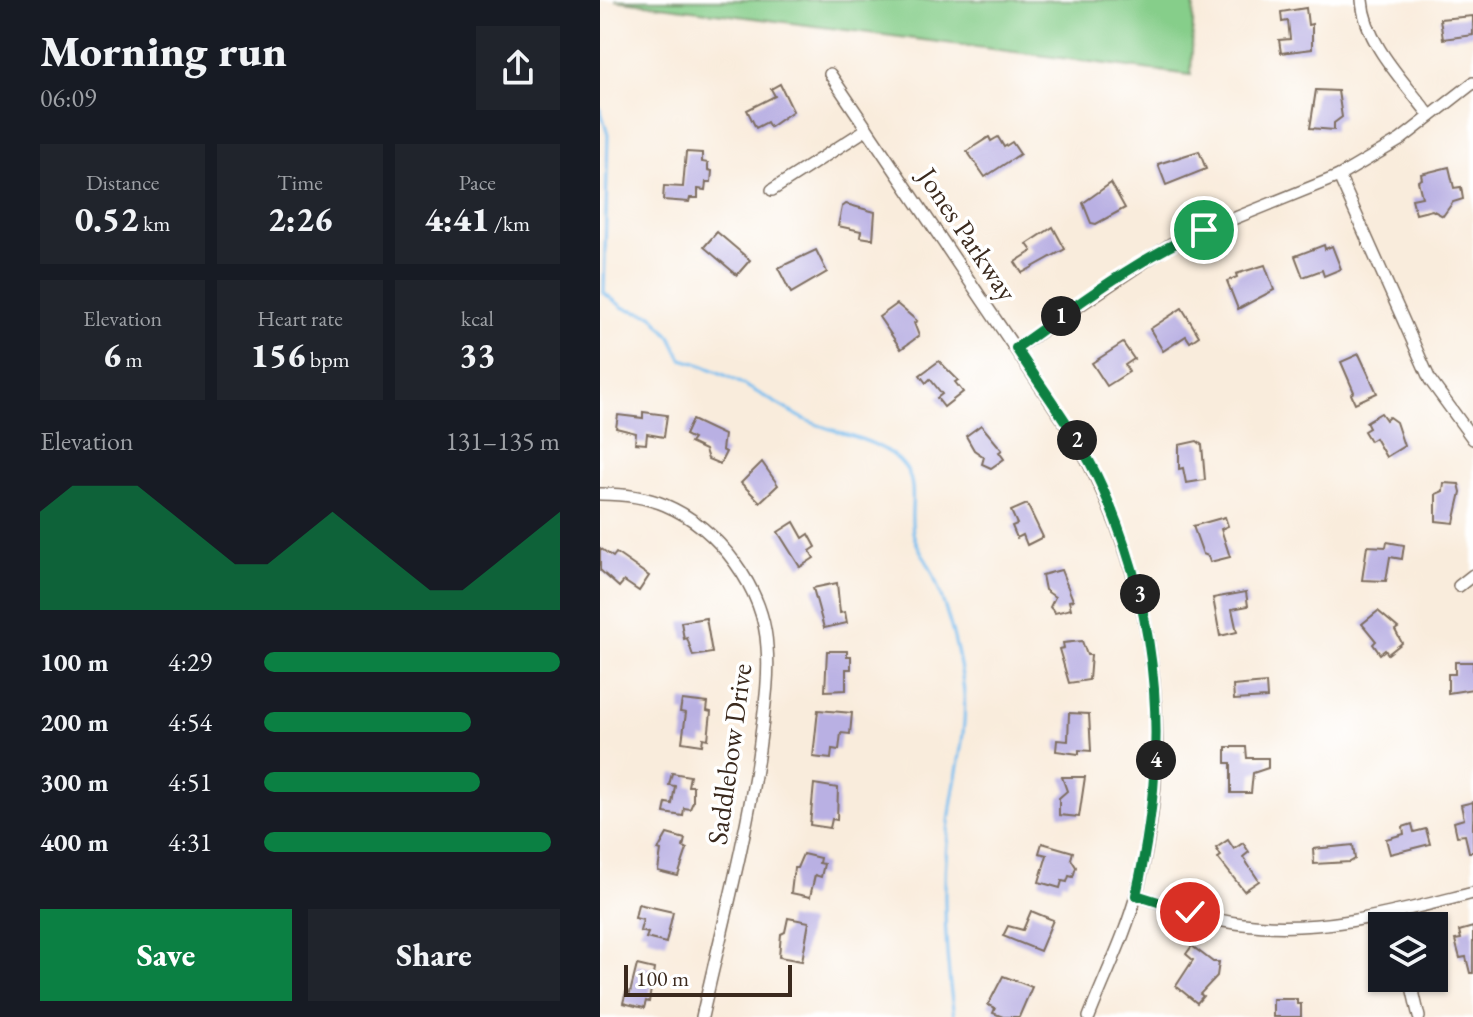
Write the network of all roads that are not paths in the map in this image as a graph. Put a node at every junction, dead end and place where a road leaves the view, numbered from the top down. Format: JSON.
{"nodes":[{"id":1,"x":1362,"y":0,"type":"edge"},
{"id":2,"x":830,"y":74,"type":"dead end"},
{"id":3,"x":1473,"y":83,"type":"edge"},
{"id":4,"x":1430,"y":116,"type":"junction"},
{"id":5,"x":867,"y":129,"type":"junction"},
{"id":6,"x":1339,"y":176,"type":"junction"},
{"id":7,"x":772,"y":190,"type":"dead end"},
{"id":8,"x":1016,"y":348,"type":"junction"},
{"id":9,"x":1473,"y":439,"type":"edge"},
{"id":10,"x":600,"y":494,"type":"edge"},
{"id":11,"x":1473,"y":575,"type":"edge"},
{"id":12,"x":1459,"y":586,"type":"dead end"},
{"id":13,"x":1473,"y":893,"type":"edge"},
{"id":14,"x":1136,"y":895,"type":"junction"},
{"id":15,"x":1395,"y":912,"type":"edge"},
{"id":16,"x":1368,"y":917,"type":"edge"},
{"id":17,"x":1413,"y":992,"type":"edge"},
{"id":18,"x":702,"y":1017,"type":"edge"},
{"id":19,"x":1089,"y":1017,"type":"edge"},
{"id":20,"x":1419,"y":1017,"type":"edge"}],
"edges":[{"from":1,"to":4,"type":"street"},
{"from":2,"to":5,"type":"street","name":"Jones Parkway"},
{"from":3,"to":4,"type":"street"},
{"from":4,"to":6,"type":"street"},
{"from":5,"to":7,"type":"street"},
{"from":5,"to":8,"type":"street","name":"Jones Parkway"},
{"from":6,"to":8,"type":"street"},
{"from":6,"to":9,"type":"street"},
{"from":8,"to":14,"type":"street","name":"Jones Parkway"},
{"from":10,"to":18,"type":"street","name":"Saddlebow Drive"},
{"from":11,"to":12,"type":"street"},
{"from":13,"to":15,"type":"street"},
{"from":14,"to":16,"type":"street"},
{"from":14,"to":19,"type":"street","name":"Jones Parkway"},
{"from":17,"to":20,"type":"street"}]}
